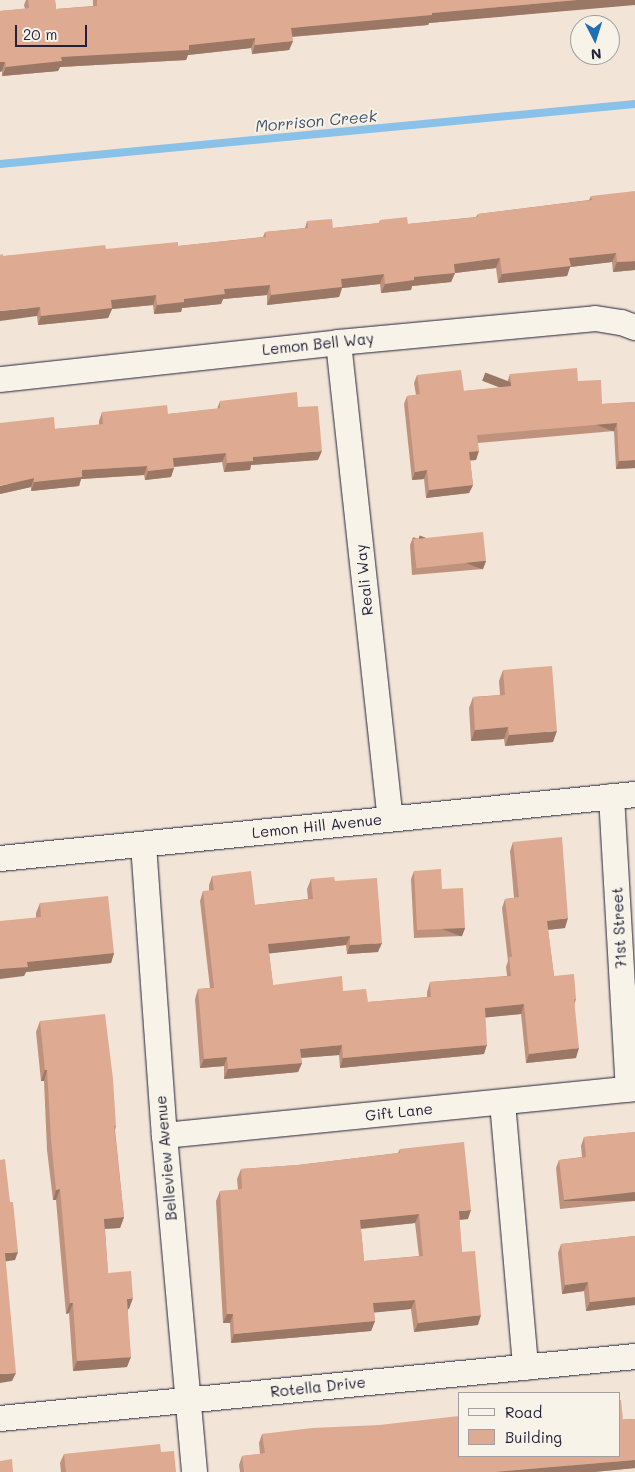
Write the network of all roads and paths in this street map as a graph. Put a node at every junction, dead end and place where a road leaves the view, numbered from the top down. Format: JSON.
{"nodes":[{"id":1,"x":635,"y":327,"type":"edge"},
{"id":2,"x":338,"y":342,"type":"junction"},
{"id":3,"x":0,"y":378,"type":"edge"},
{"id":4,"x":635,"y":794,"type":"edge"},
{"id":5,"x":611,"y":796,"type":"junction"},
{"id":6,"x":390,"y":818,"type":"junction"},
{"id":7,"x":143,"y":844,"type":"junction"},
{"id":8,"x":0,"y":858,"type":"edge"},
{"id":9,"x":632,"y":1089,"type":"edge"},
{"id":10,"x":502,"y":1102,"type":"junction"},
{"id":11,"x":164,"y":1135,"type":"junction"},
{"id":12,"x":635,"y":1356,"type":"edge"},
{"id":13,"x":525,"y":1367,"type":"junction"},
{"id":14,"x":188,"y":1400,"type":"junction"},
{"id":15,"x":0,"y":1418,"type":"edge"},
{"id":16,"x":194,"y":1472,"type":"edge"}],
"edges":[{"from":1,"to":2,"type":"street","name":"Lemon Bell Way"},
{"from":2,"to":3,"type":"street","name":"Lemon Bell Way"},
{"from":2,"to":6,"type":"street","name":"Reali Way"},
{"from":4,"to":5,"type":"street","name":"Lemon Hill Avenue"},
{"from":5,"to":6,"type":"street","name":"Lemon Hill Avenue"},
{"from":5,"to":9,"type":"street","name":"71st Street"},
{"from":6,"to":7,"type":"street","name":"Lemon Hill Avenue"},
{"from":7,"to":8,"type":"street","name":"Lemon Hill Avenue"},
{"from":7,"to":11,"type":"street","name":"Belleview Avenue"},
{"from":9,"to":10,"type":"street","name":"Gift Lane"},
{"from":10,"to":11,"type":"street","name":"Gift Lane"},
{"from":10,"to":13,"type":"street"},
{"from":11,"to":14,"type":"street","name":"Belleview Avenue"},
{"from":12,"to":13,"type":"street","name":"Rotella Drive"},
{"from":13,"to":14,"type":"street","name":"Rotella Drive"},
{"from":14,"to":15,"type":"street","name":"Rotella Drive"},
{"from":14,"to":16,"type":"street","name":"Belleview Avenue"}]}
